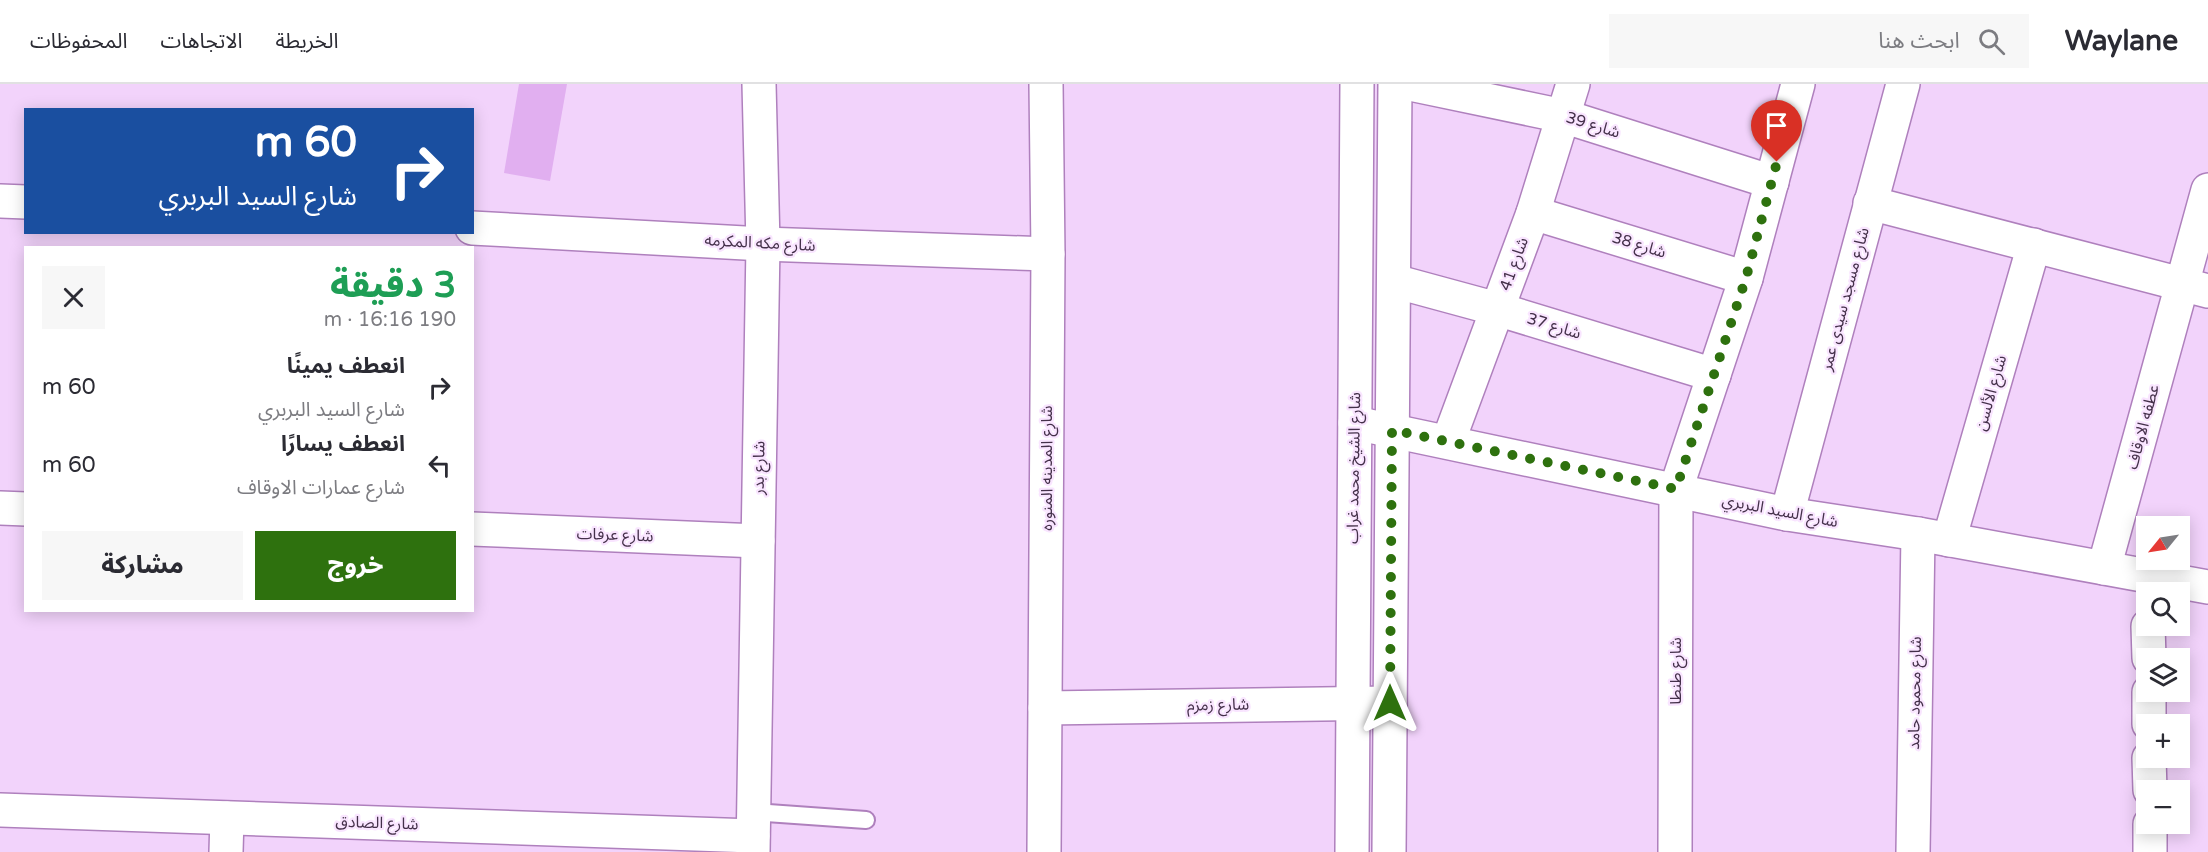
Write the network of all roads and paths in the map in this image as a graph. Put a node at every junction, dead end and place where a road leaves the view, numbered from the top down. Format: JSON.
{"nodes":[{"id":1,"x":759,"y":84,"type":"edge"},
{"id":2,"x":1046,"y":84,"type":"edge"},
{"id":3,"x":1357,"y":84,"type":"edge"},
{"id":4,"x":1395,"y":84,"type":"edge"},
{"id":5,"x":1410,"y":84,"type":"edge"},
{"id":6,"x":1573,"y":84,"type":"edge"},
{"id":7,"x":1798,"y":84,"type":"edge"},
{"id":8,"x":1903,"y":84,"type":"edge"},
{"id":9,"x":1563,"y":116,"type":"junction"},
{"id":10,"x":1772,"y":182,"type":"junction"},
{"id":11,"x":2208,"y":190,"type":"edge"},
{"id":12,"x":0,"y":201,"type":"edge"},
{"id":13,"x":24,"y":202,"type":"edge"},
{"id":14,"x":1870,"y":203,"type":"junction"},
{"id":15,"x":1533,"y":213,"type":"junction"},
{"id":16,"x":474,"y":228,"type":"edge"},
{"id":17,"x":763,"y":244,"type":"junction"},
{"id":18,"x":2034,"y":245,"type":"junction"},
{"id":19,"x":1048,"y":254,"type":"junction"},
{"id":20,"x":1746,"y":278,"type":"junction"},
{"id":21,"x":1394,"y":281,"type":"junction"},
{"id":22,"x":2195,"y":288,"type":"edge"},
{"id":23,"x":1497,"y":309,"type":"junction"},
{"id":24,"x":1714,"y":375,"type":"junction"},
{"id":25,"x":1355,"y":423,"type":"junction"},
{"id":26,"x":1392,"y":430,"type":"junction"},
{"id":27,"x":1448,"y":442,"type":"junction"},
{"id":28,"x":1676,"y":489,"type":"junction"},
{"id":29,"x":0,"y":508,"type":"edge"},
{"id":30,"x":24,"y":509,"type":"edge"},
{"id":31,"x":1787,"y":514,"type":"junction"},
{"id":32,"x":474,"y":529,"type":"edge"},
{"id":33,"x":1934,"y":537,"type":"junction"},
{"id":34,"x":758,"y":541,"type":"junction"},
{"id":35,"x":2104,"y":568,"type":"junction"},
{"id":36,"x":2140,"y":582,"type":"edge"},
{"id":37,"x":2190,"y":586,"type":"edge"},
{"id":38,"x":2208,"y":587,"type":"edge"},
{"id":39,"x":1353,"y":703,"type":"junction"},
{"id":40,"x":1390,"y":703,"type":"junction"},
{"id":41,"x":1045,"y":708,"type":"junction"},
{"id":42,"x":0,"y":810,"type":"edge"},
{"id":43,"x":227,"y":818,"type":"junction"},
{"id":44,"x":866,"y":820,"type":"dead end"},
{"id":45,"x":753,"y":833,"type":"edge"},
{"id":46,"x":2150,"y":834,"type":"edge"},
{"id":47,"x":226,"y":852,"type":"edge"},
{"id":48,"x":1044,"y":852,"type":"edge"},
{"id":49,"x":1352,"y":852,"type":"edge"},
{"id":50,"x":1389,"y":852,"type":"edge"},
{"id":51,"x":1675,"y":852,"type":"edge"},
{"id":52,"x":1913,"y":852,"type":"edge"},
{"id":53,"x":2150,"y":852,"type":"edge"}],
"edges":[{"from":1,"to":17,"type":"street","name":"شارع بدر"},
{"from":2,"to":19,"type":"street","name":"شارع المدينه المنوره"},
{"from":3,"to":25,"type":"street","name":"شارع الشيخ محمد غراب"},
{"from":4,"to":21,"type":"street"},
{"from":5,"to":9,"type":"street","name":"شارع 39"},
{"from":6,"to":9,"type":"street","name":"شارع 41"},
{"from":7,"to":10,"type":"street","name":"شارع طنطا"},
{"from":8,"to":14,"type":"street","name":"شارع مسجد سيدى عمر"},
{"from":9,"to":10,"type":"street","name":"شارع 39"},
{"from":9,"to":15,"type":"street","name":"شارع 41"},
{"from":10,"to":20,"type":"street","name":"شارع طنطا"},
{"from":11,"to":22,"type":"street","name":"عطفه الاوقاف"},
{"from":12,"to":13,"type":"street"},
{"from":14,"to":18,"type":"street"},
{"from":14,"to":31,"type":"street","name":"شارع مسجد سيدى عمر"},
{"from":15,"to":20,"type":"street","name":"شارع 38"},
{"from":15,"to":23,"type":"street","name":"شارع 41"},
{"from":16,"to":17,"type":"street","name":"شارع مكه المكرمه"},
{"from":17,"to":19,"type":"street","name":"شارع مكه المكرمه"},
{"from":17,"to":34,"type":"street","name":"شارع بدر"},
{"from":18,"to":22,"type":"street"},
{"from":18,"to":33,"type":"street","name":"شارع الألسن"},
{"from":19,"to":41,"type":"street","name":"شارع المدينه المنوره"},
{"from":20,"to":24,"type":"street","name":"شارع طنطا"},
{"from":21,"to":23,"type":"street","name":"شارع 37"},
{"from":21,"to":26,"type":"street"},
{"from":22,"to":35,"type":"street","name":"عطفه الاوقاف"},
{"from":23,"to":24,"type":"street","name":"شارع 37"},
{"from":23,"to":27,"type":"street","name":"شارع 41"},
{"from":24,"to":28,"type":"street","name":"شارع طنطا"},
{"from":25,"to":26,"type":"street","name":"شارع السيد البربري"},
{"from":25,"to":39,"type":"street","name":"شارع الشيخ محمد غراب"},
{"from":26,"to":27,"type":"street","name":"شارع السيد البربري"},
{"from":26,"to":40,"type":"street"},
{"from":27,"to":28,"type":"street","name":"شارع السيد البربري"},
{"from":28,"to":31,"type":"street","name":"شارع السيد البربري"},
{"from":28,"to":51,"type":"street","name":"شارع طنطا"},
{"from":29,"to":30,"type":"street"},
{"from":31,"to":33,"type":"street","name":"شارع السيد البربري"},
{"from":32,"to":34,"type":"street","name":"شارع عرفات"},
{"from":33,"to":35,"type":"street","name":"شارع السيد البربري"},
{"from":33,"to":52,"type":"street","name":"شارع محمود حامد"},
{"from":34,"to":45,"type":"street","name":"شارع بدر"},
{"from":35,"to":36,"type":"street","name":"شارع السيد البربري"},
{"from":37,"to":38,"type":"street","name":"شارع السيد البربري"},
{"from":39,"to":40,"type":"street","name":"شارع زمزم"},
{"from":39,"to":41,"type":"street","name":"شارع زمزم"},
{"from":39,"to":49,"type":"street","name":"شارع الشيخ محمد غراب"},
{"from":40,"to":50,"type":"street"},
{"from":41,"to":48,"type":"street","name":"شارع المدينه المنوره"},
{"from":42,"to":43,"type":"street","name":"شارع الصادق"},
{"from":43,"to":45,"type":"street","name":"شارع الصادق"},
{"from":43,"to":47,"type":"street"},
{"from":44,"to":45,"type":"lane"},
{"from":46,"to":53,"type":"street"}]}
